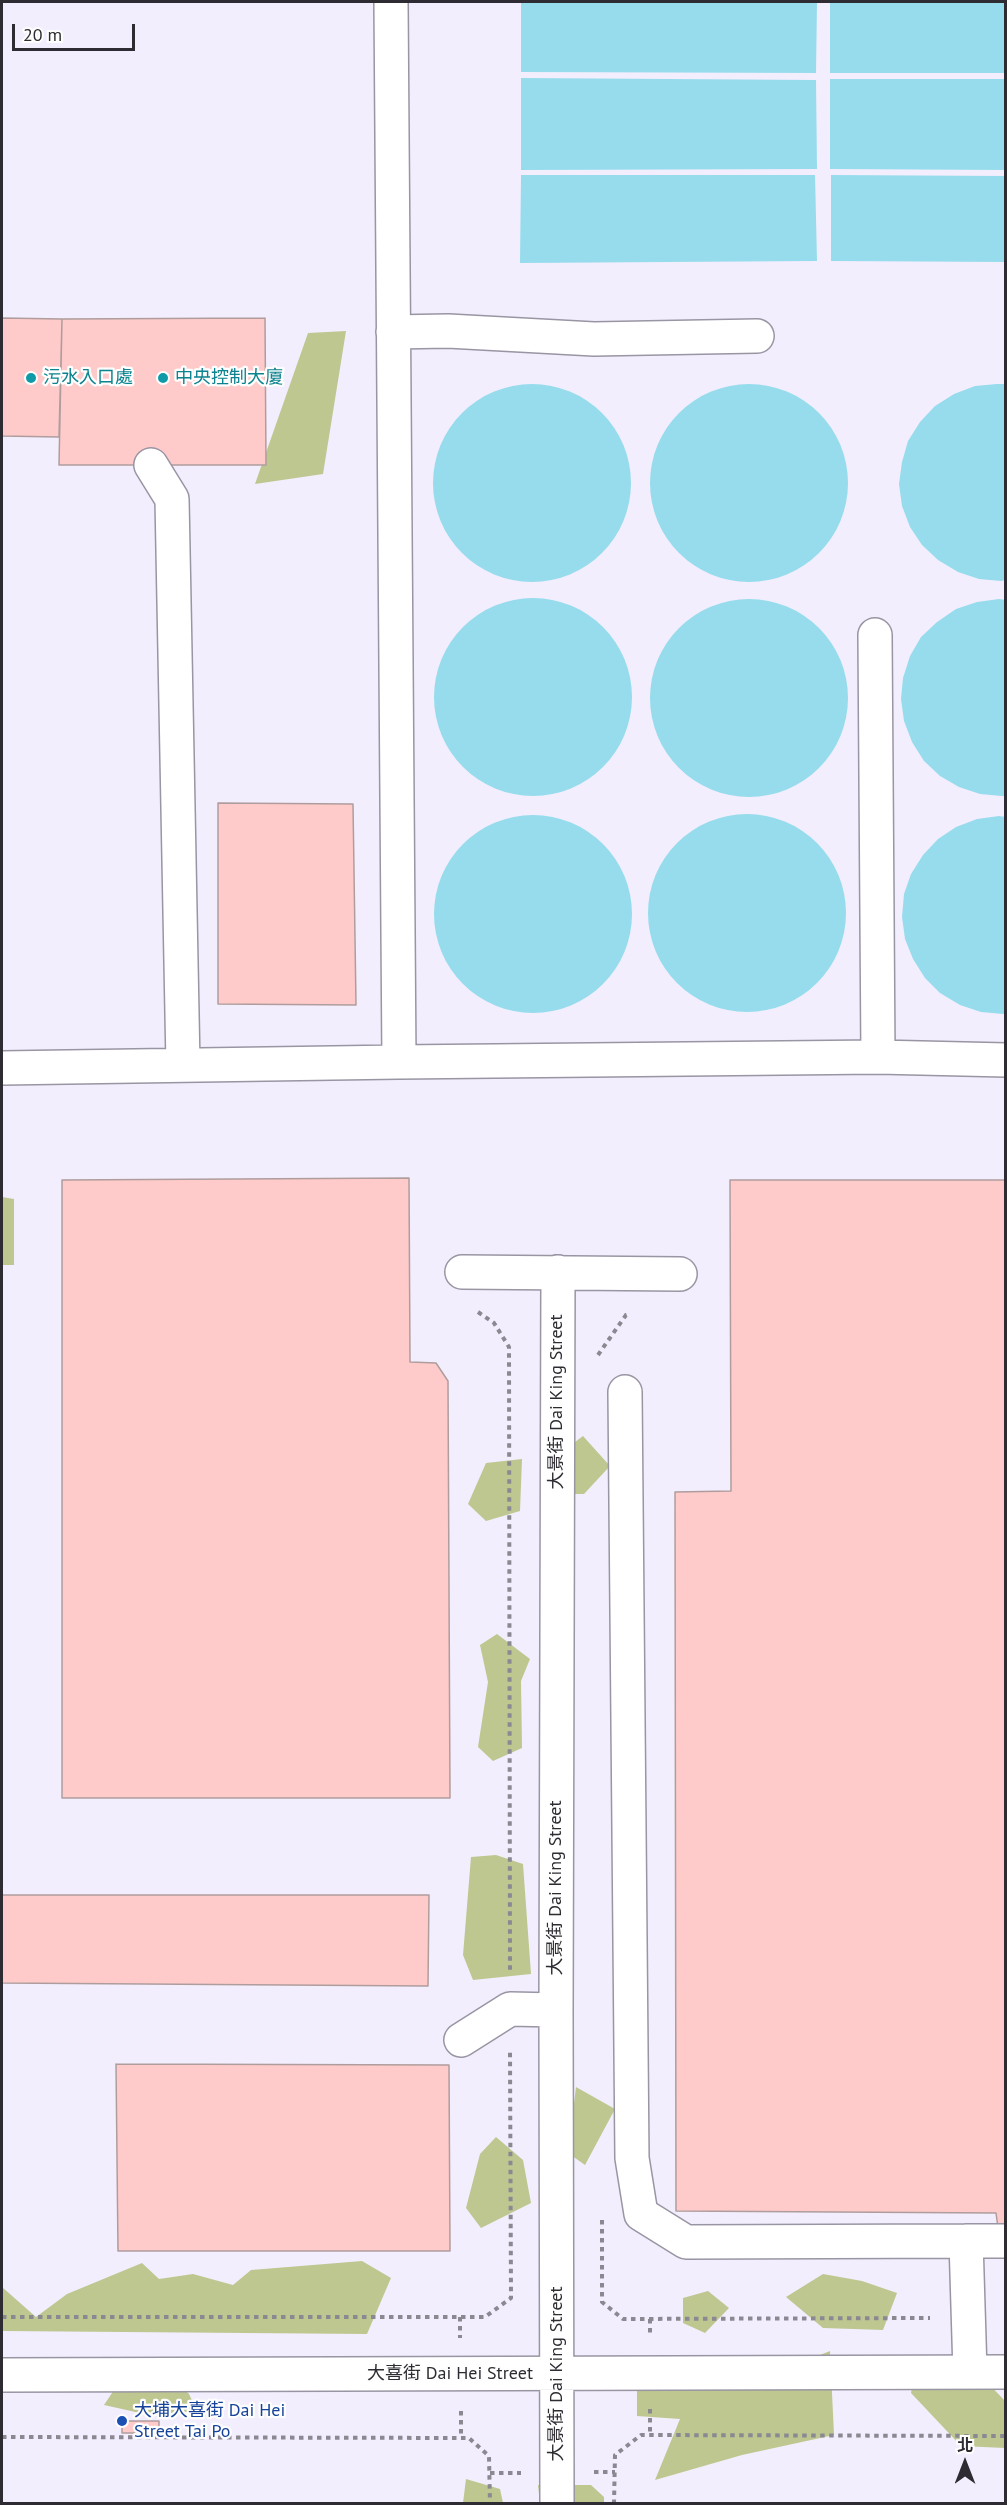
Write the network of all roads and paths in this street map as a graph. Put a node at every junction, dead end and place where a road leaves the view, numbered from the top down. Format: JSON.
{"nodes":[{"id":1,"x":391,"y":2,"type":"edge"},
{"id":2,"x":393,"y":332,"type":"junction"},
{"id":3,"x":757,"y":336,"type":"dead end"},
{"id":4,"x":151,"y":465,"type":"dead end"},
{"id":5,"x":874,"y":634,"type":"dead end"},
{"id":6,"x":878,"y":1057,"type":"junction"},
{"id":7,"x":1005,"y":1060,"type":"edge"},
{"id":8,"x":399,"y":1062,"type":"junction"},
{"id":9,"x":183,"y":1065,"type":"junction"},
{"id":10,"x":2,"y":1068,"type":"edge"},
{"id":11,"x":462,"y":1272,"type":"dead end"},
{"id":12,"x":558,"y":1272,"type":"junction"},
{"id":13,"x":680,"y":1274,"type":"dead end"},
{"id":14,"x":469,"y":1306,"type":"dead end"},
{"id":15,"x":625,"y":1392,"type":"dead end"},
{"id":16,"x":510,"y":2009,"type":"junction"},
{"id":17,"x":556,"y":2010,"type":"junction"},
{"id":18,"x":460,"y":2040,"type":"dead end"},
{"id":19,"x":966,"y":2241,"type":"junction"},
{"id":20,"x":1005,"y":2241,"type":"edge"},
{"id":21,"x":2,"y":2317,"type":"edge"},
{"id":22,"x":970,"y":2372,"type":"junction"},
{"id":23,"x":1005,"y":2372,"type":"edge"},
{"id":24,"x":557,"y":2374,"type":"junction"},
{"id":25,"x":2,"y":2375,"type":"edge"},
{"id":26,"x":1005,"y":2436,"type":"edge"},
{"id":27,"x":2,"y":2438,"type":"edge"},
{"id":28,"x":490,"y":2504,"type":"edge"},
{"id":29,"x":557,"y":2504,"type":"edge"},
{"id":30,"x":614,"y":2504,"type":"edge"}],
"edges":[{"from":1,"to":2,"type":"street"},
{"from":2,"to":3,"type":"street"},
{"from":2,"to":8,"type":"street"},
{"from":4,"to":9,"type":"street"},
{"from":5,"to":6,"type":"street"},
{"from":6,"to":7,"type":"street"},
{"from":6,"to":8,"type":"street"},
{"from":8,"to":9,"type":"street"},
{"from":9,"to":10,"type":"street"},
{"from":11,"to":12,"type":"street"},
{"from":12,"to":13,"type":"street"},
{"from":12,"to":17,"type":"street","name":"大景街 Dai King Street"},
{"from":14,"to":16,"type":"path"},
{"from":15,"to":19,"type":"street"},
{"from":16,"to":17,"type":"street"},
{"from":16,"to":18,"type":"street"},
{"from":16,"to":21,"type":"path"},
{"from":17,"to":24,"type":"street","name":"大景街 Dai King Street"},
{"from":19,"to":20,"type":"street"},
{"from":19,"to":22,"type":"street"},
{"from":22,"to":23,"type":"street","name":"大喜街 Dai Hei Street"},
{"from":22,"to":24,"type":"street","name":"大喜街 Dai Hei Street"},
{"from":24,"to":25,"type":"street","name":"大喜街 Dai Hei Street"},
{"from":24,"to":29,"type":"street","name":"大景街 Dai King Street"},
{"from":26,"to":30,"type":"path"},
{"from":27,"to":28,"type":"path"}]}
